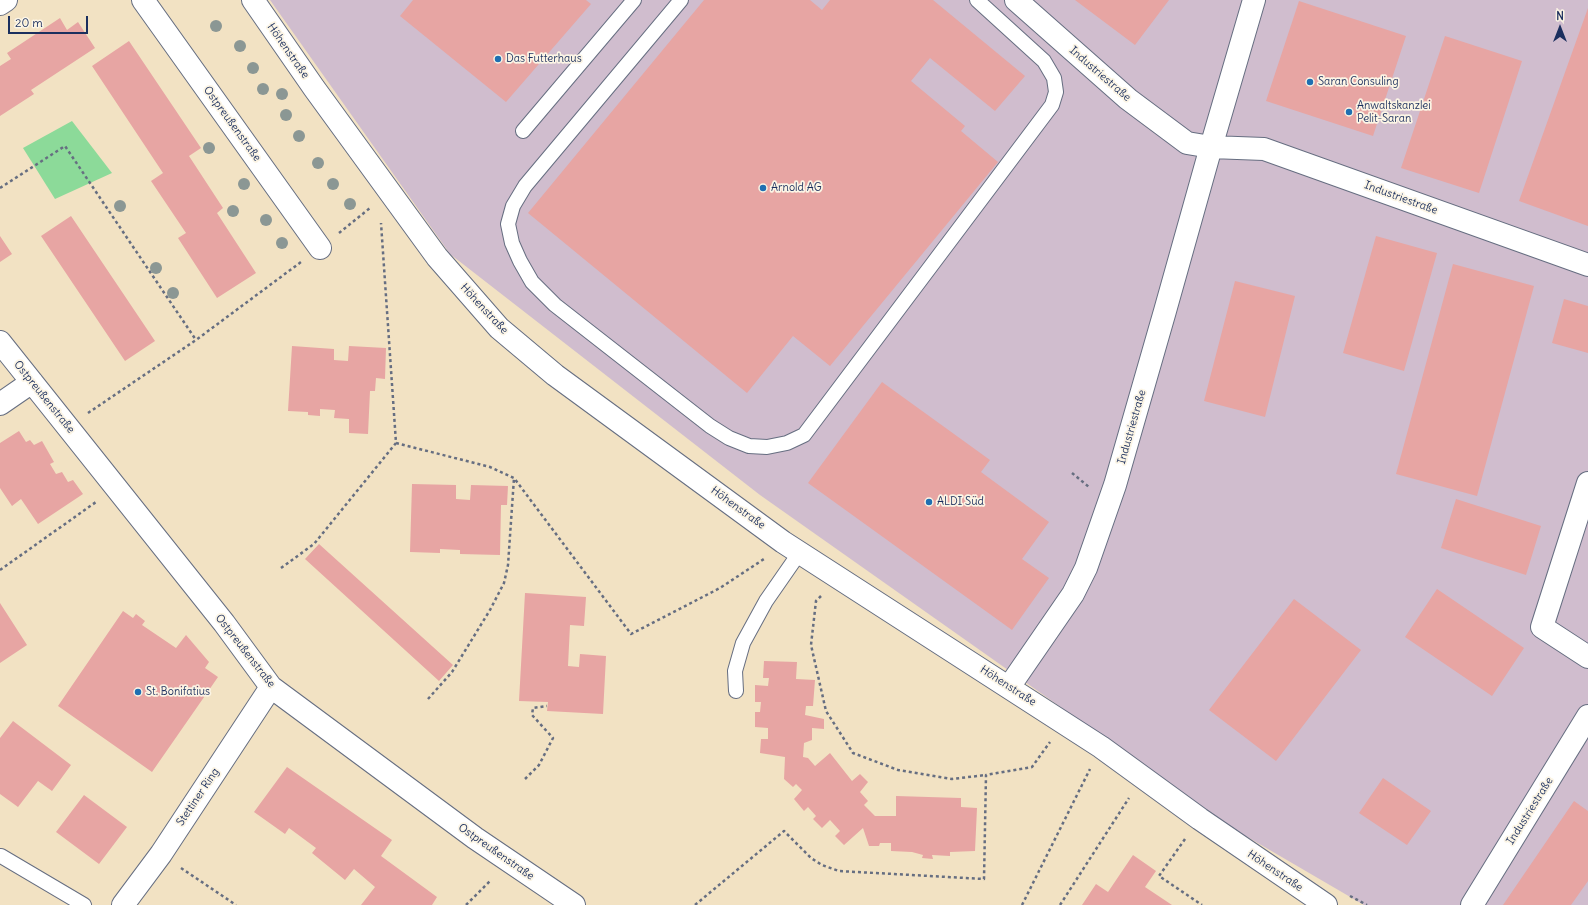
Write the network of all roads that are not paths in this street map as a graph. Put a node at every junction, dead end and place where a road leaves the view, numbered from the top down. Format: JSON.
{"nodes":[{"id":1,"x":6,"y":0,"type":"edge"},
{"id":2,"x":143,"y":0,"type":"edge"},
{"id":3,"x":253,"y":0,"type":"edge"},
{"id":4,"x":634,"y":0,"type":"edge"},
{"id":5,"x":681,"y":0,"type":"edge"},
{"id":6,"x":977,"y":0,"type":"edge"},
{"id":7,"x":1016,"y":0,"type":"edge"},
{"id":8,"x":1254,"y":0,"type":"edge"},
{"id":9,"x":0,"y":4,"type":"edge"},
{"id":10,"x":523,"y":131,"type":"dead end"},
{"id":11,"x":1211,"y":147,"type":"junction"},
{"id":12,"x":320,"y":248,"type":"road end"},
{"id":13,"x":1588,"y":265,"type":"edge"},
{"id":14,"x":0,"y":342,"type":"edge"},
{"id":15,"x":32,"y":382,"type":"junction"},
{"id":16,"x":0,"y":404,"type":"edge"},
{"id":17,"x":1588,"y":483,"type":"edge"},
{"id":18,"x":791,"y":547,"type":"junction"},
{"id":19,"x":1588,"y":657,"type":"edge"},
{"id":20,"x":271,"y":687,"type":"junction"},
{"id":21,"x":1009,"y":687,"type":"junction"},
{"id":22,"x":736,"y":691,"type":"dead end"},
{"id":23,"x":1588,"y":716,"type":"edge"},
{"id":24,"x":1,"y":856,"type":"dead end"},
{"id":25,"x":84,"y":905,"type":"edge"},
{"id":26,"x":123,"y":905,"type":"edge"},
{"id":27,"x":574,"y":905,"type":"edge"},
{"id":28,"x":1326,"y":905,"type":"edge"},
{"id":29,"x":1472,"y":905,"type":"edge"}],
"edges":[{"from":1,"to":9,"type":"street"},
{"from":2,"to":12,"type":"street","name":"Ostpreußenstraße"},
{"from":3,"to":18,"type":"street","name":"Höhenstraße"},
{"from":4,"to":10,"type":"lane"},
{"from":5,"to":6,"type":"lane"},
{"from":7,"to":11,"type":"street","name":"Industriestraße"},
{"from":8,"to":11,"type":"street","name":"Industriestraße"},
{"from":11,"to":13,"type":"street","name":"Industriestraße"},
{"from":11,"to":21,"type":"street","name":"Industriestraße"},
{"from":14,"to":15,"type":"street","name":"Ostpreußenstraße"},
{"from":15,"to":16,"type":"street"},
{"from":15,"to":20,"type":"street","name":"Ostpreußenstraße"},
{"from":17,"to":19,"type":"street"},
{"from":18,"to":21,"type":"street","name":"Höhenstraße"},
{"from":18,"to":22,"type":"lane"},
{"from":20,"to":26,"type":"street","name":"Stettiner Ring"},
{"from":20,"to":27,"type":"street","name":"Ostpreußenstraße"},
{"from":21,"to":28,"type":"street","name":"Höhenstraße"},
{"from":23,"to":29,"type":"street","name":"Industriestraße"},
{"from":24,"to":25,"type":"lane"}]}
